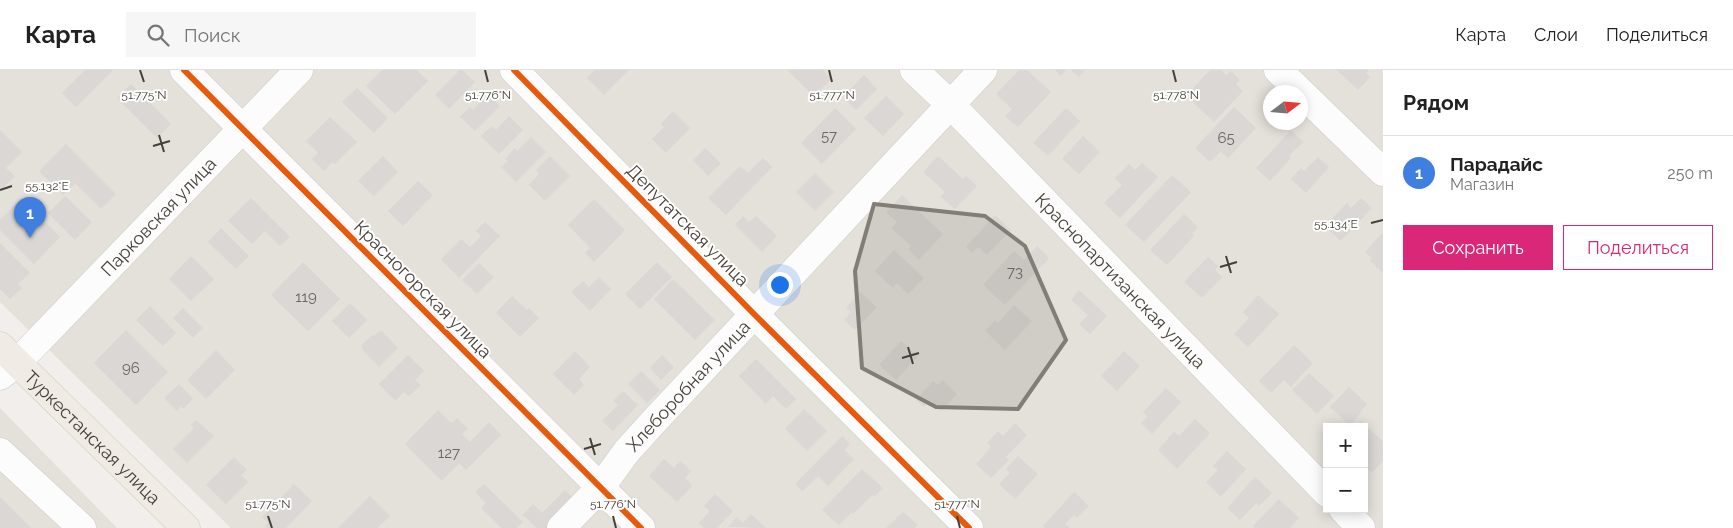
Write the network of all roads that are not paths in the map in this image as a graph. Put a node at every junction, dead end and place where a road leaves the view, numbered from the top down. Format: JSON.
{"nodes":[{"id":1,"x":184,"y":70,"type":"edge"},
{"id":2,"x":299,"y":70,"type":"edge"},
{"id":3,"x":514,"y":70,"type":"edge"},
{"id":4,"x":914,"y":70,"type":"edge"},
{"id":5,"x":983,"y":70,"type":"edge"},
{"id":6,"x":1278,"y":70,"type":"edge"},
{"id":7,"x":951,"y":105,"type":"junction"},
{"id":8,"x":243,"y":129,"type":"junction"},
{"id":9,"x":1383,"y":172,"type":"edge"},
{"id":10,"x":755,"y":315,"type":"junction"},
{"id":11,"x":6,"y":361,"type":"edge"},
{"id":12,"x":0,"y":452,"type":"edge"},
{"id":13,"x":600,"y":488,"type":"junction"},
{"id":14,"x":1323,"y":489,"type":"edge"},
{"id":15,"x":1347,"y":513,"type":"edge"},
{"id":16,"x":82,"y":528,"type":"edge"},
{"id":17,"x":186,"y":528,"type":"edge"},
{"id":18,"x":561,"y":528,"type":"edge"},
{"id":19,"x":641,"y":528,"type":"edge"},
{"id":20,"x":969,"y":528,"type":"edge"},
{"id":21,"x":1361,"y":528,"type":"edge"}],
"edges":[{"from":1,"to":8,"type":"street","name":"Красногорская улица"},
{"from":2,"to":8,"type":"street","name":"Парковская улица"},
{"from":3,"to":10,"type":"street","name":"Депутатская улица"},
{"from":4,"to":7,"type":"street","name":"Краснопартизанская улица"},
{"from":5,"to":7,"type":"street","name":"Хлеборобная улица"},
{"from":6,"to":9,"type":"street"},
{"from":7,"to":10,"type":"street","name":"Хлеборобная улица"},
{"from":7,"to":14,"type":"street","name":"Краснопартизанская улица"},
{"from":8,"to":11,"type":"street","name":"Парковская улица"},
{"from":8,"to":13,"type":"street","name":"Красногорская улица"},
{"from":10,"to":13,"type":"street","name":"Хлеборобная улица"},
{"from":10,"to":20,"type":"street","name":"Депутатская улица"},
{"from":11,"to":17,"type":"main road","name":"Туркестанская улица"},
{"from":12,"to":16,"type":"street"},
{"from":13,"to":18,"type":"street","name":"Хлеборобная улица"},
{"from":13,"to":19,"type":"street","name":"Красногорская улица"},
{"from":15,"to":21,"type":"street"}]}
